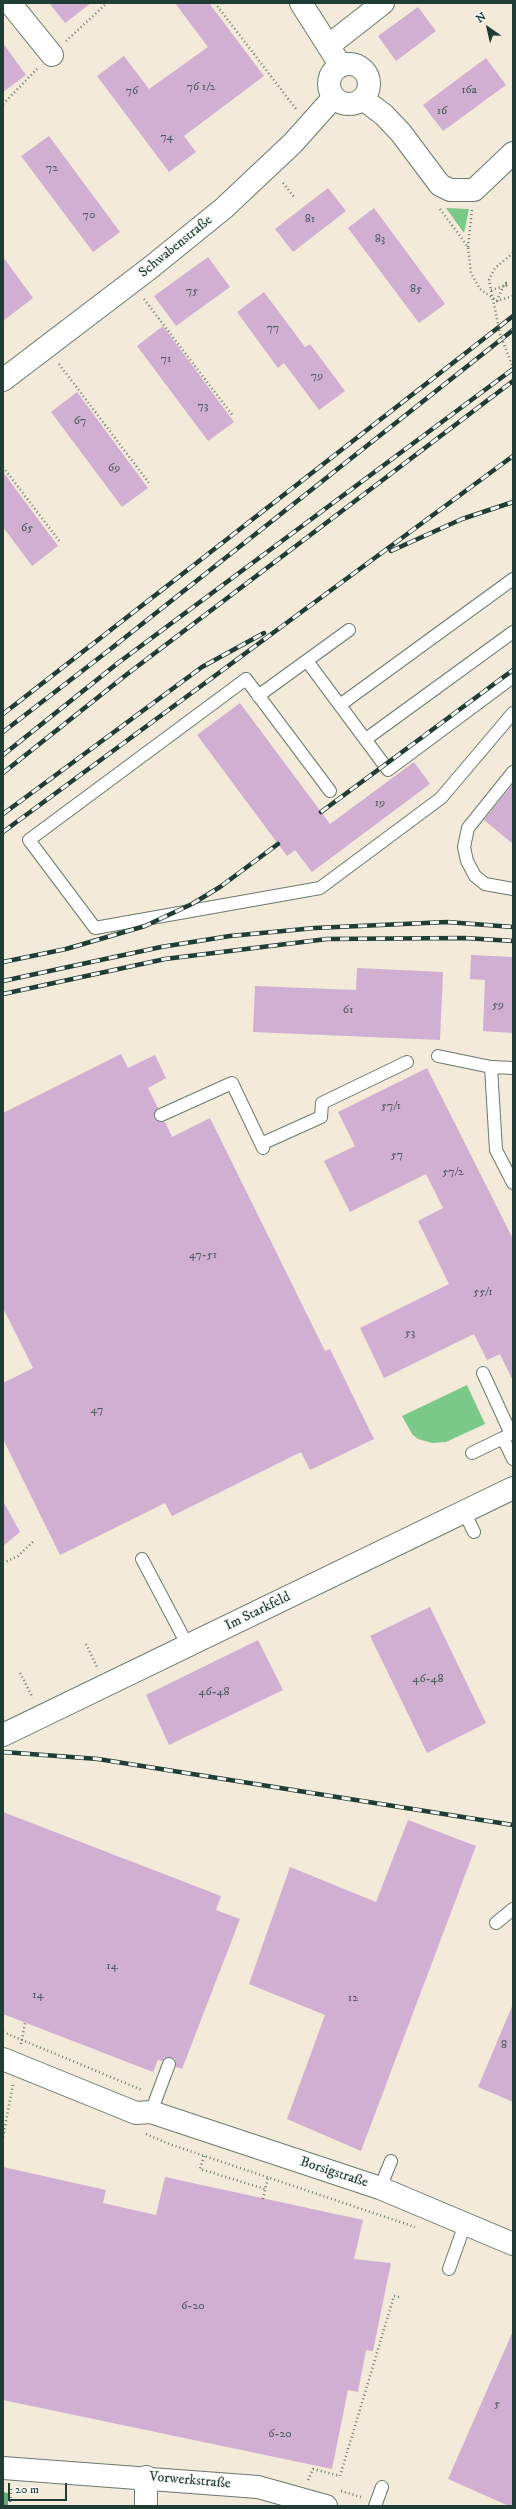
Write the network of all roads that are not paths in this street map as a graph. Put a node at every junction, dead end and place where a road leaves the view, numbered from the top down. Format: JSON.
{"nodes":[{"id":1,"x":10,"y":3,"type":"edge"},
{"id":2,"x":301,"y":3,"type":"edge"},
{"id":3,"x":383,"y":3,"type":"edge"},
{"id":4,"x":328,"y":46,"type":"junction"},
{"id":5,"x":52,"y":55,"type":"road end"},
{"id":6,"x":341,"y":66,"type":"junction"},
{"id":7,"x":334,"y":97,"type":"junction"},
{"id":8,"x":363,"y":99,"type":"junction"},
{"id":9,"x":513,"y":153,"type":"edge"},
{"id":10,"x":3,"y":380,"type":"edge"},
{"id":11,"x":513,"y":578,"type":"edge"},
{"id":12,"x":349,"y":630,"type":"dead end"},
{"id":13,"x":513,"y":632,"type":"edge"},
{"id":14,"x":307,"y":660,"type":"junction"},
{"id":15,"x":513,"y":677,"type":"edge"},
{"id":16,"x":258,"y":696,"type":"junction"},
{"id":17,"x":340,"y":705,"type":"junction"},
{"id":18,"x":513,"y":713,"type":"edge"},
{"id":19,"x":366,"y":739,"type":"junction"},
{"id":20,"x":513,"y":772,"type":"edge"},
{"id":21,"x":330,"y":791,"type":"dead end"},
{"id":22,"x":513,"y":889,"type":"edge"},
{"id":23,"x":438,"y":1056,"type":"dead end"},
{"id":24,"x":407,"y":1062,"type":"dead end"},
{"id":25,"x":491,"y":1067,"type":"junction"},
{"id":26,"x":513,"y":1068,"type":"edge"},
{"id":27,"x":161,"y":1115,"type":"dead end"},
{"id":28,"x":513,"y":1184,"type":"edge"},
{"id":29,"x":483,"y":1373,"type":"dead end"},
{"id":30,"x":509,"y":1435,"type":"edge"},
{"id":31,"x":472,"y":1453,"type":"dead end"},
{"id":32,"x":513,"y":1459,"type":"edge"},
{"id":33,"x":513,"y":1488,"type":"edge"},
{"id":34,"x":464,"y":1512,"type":"junction"},
{"id":35,"x":474,"y":1532,"type":"dead end"},
{"id":36,"x":143,"y":1559,"type":"dead end"},
{"id":37,"x":188,"y":1646,"type":"junction"},
{"id":38,"x":3,"y":1735,"type":"edge"},
{"id":39,"x":513,"y":1909,"type":"edge"},
{"id":40,"x":496,"y":1923,"type":"dead end"},
{"id":41,"x":3,"y":2045,"type":"edge"},
{"id":42,"x":3,"y":2059,"type":"edge"},
{"id":43,"x":169,"y":2064,"type":"dead end"},
{"id":44,"x":154,"y":2104,"type":"junction"},
{"id":45,"x":391,"y":2161,"type":"dead end"},
{"id":46,"x":380,"y":2188,"type":"junction"},
{"id":47,"x":465,"y":2224,"type":"junction"},
{"id":48,"x":513,"y":2244,"type":"edge"},
{"id":49,"x":449,"y":2269,"type":"dead end"},
{"id":50,"x":3,"y":2468,"type":"edge"},
{"id":51,"x":146,"y":2477,"type":"junction"},
{"id":52,"x":382,"y":2486,"type":"dead end"},
{"id":53,"x":146,"y":2506,"type":"edge"},
{"id":54,"x":326,"y":2506,"type":"edge"},
{"id":55,"x":375,"y":2506,"type":"edge"}],
"edges":[{"from":1,"to":5,"type":"street"},
{"from":2,"to":4,"type":"street"},
{"from":3,"to":4,"type":"street"},
{"from":4,"to":6,"type":"street"},
{"from":6,"to":7,"type":"street"},
{"from":6,"to":8,"type":"street"},
{"from":7,"to":8,"type":"street"},
{"from":7,"to":10,"type":"street","name":"Schwabenstraße"},
{"from":8,"to":9,"type":"street"},
{"from":11,"to":17,"type":"lane"},
{"from":12,"to":14,"type":"lane"},
{"from":13,"to":19,"type":"lane"},
{"from":14,"to":16,"type":"lane"},
{"from":14,"to":17,"type":"lane"},
{"from":15,"to":19,"type":"lane"},
{"from":16,"to":18,"type":"lane"},
{"from":16,"to":21,"type":"lane"},
{"from":17,"to":19,"type":"lane"},
{"from":20,"to":22,"type":"lane"},
{"from":23,"to":25,"type":"lane"},
{"from":24,"to":27,"type":"lane"},
{"from":25,"to":26,"type":"lane"},
{"from":25,"to":28,"type":"lane"},
{"from":29,"to":30,"type":"lane"},
{"from":30,"to":31,"type":"lane"},
{"from":30,"to":32,"type":"lane"},
{"from":33,"to":34,"type":"street","name":"Im Starkfeld"},
{"from":34,"to":35,"type":"lane"},
{"from":34,"to":37,"type":"street","name":"Im Starkfeld"},
{"from":36,"to":37,"type":"lane"},
{"from":37,"to":38,"type":"street","name":"Im Starkfeld"},
{"from":39,"to":40,"type":"lane"},
{"from":41,"to":44,"type":"street","name":"Borsigstraße"},
{"from":42,"to":44,"type":"street","name":"Borsigstraße"},
{"from":43,"to":44,"type":"lane"},
{"from":44,"to":46,"type":"street","name":"Borsigstraße"},
{"from":45,"to":46,"type":"lane"},
{"from":46,"to":47,"type":"street","name":"Borsigstraße"},
{"from":47,"to":48,"type":"street","name":"Borsigstraße"},
{"from":47,"to":49,"type":"lane"},
{"from":50,"to":51,"type":"street","name":"Vorwerkstraße"},
{"from":51,"to":53,"type":"street"},
{"from":51,"to":54,"type":"street","name":"Vorwerkstraße"},
{"from":52,"to":55,"type":"lane"}]}
